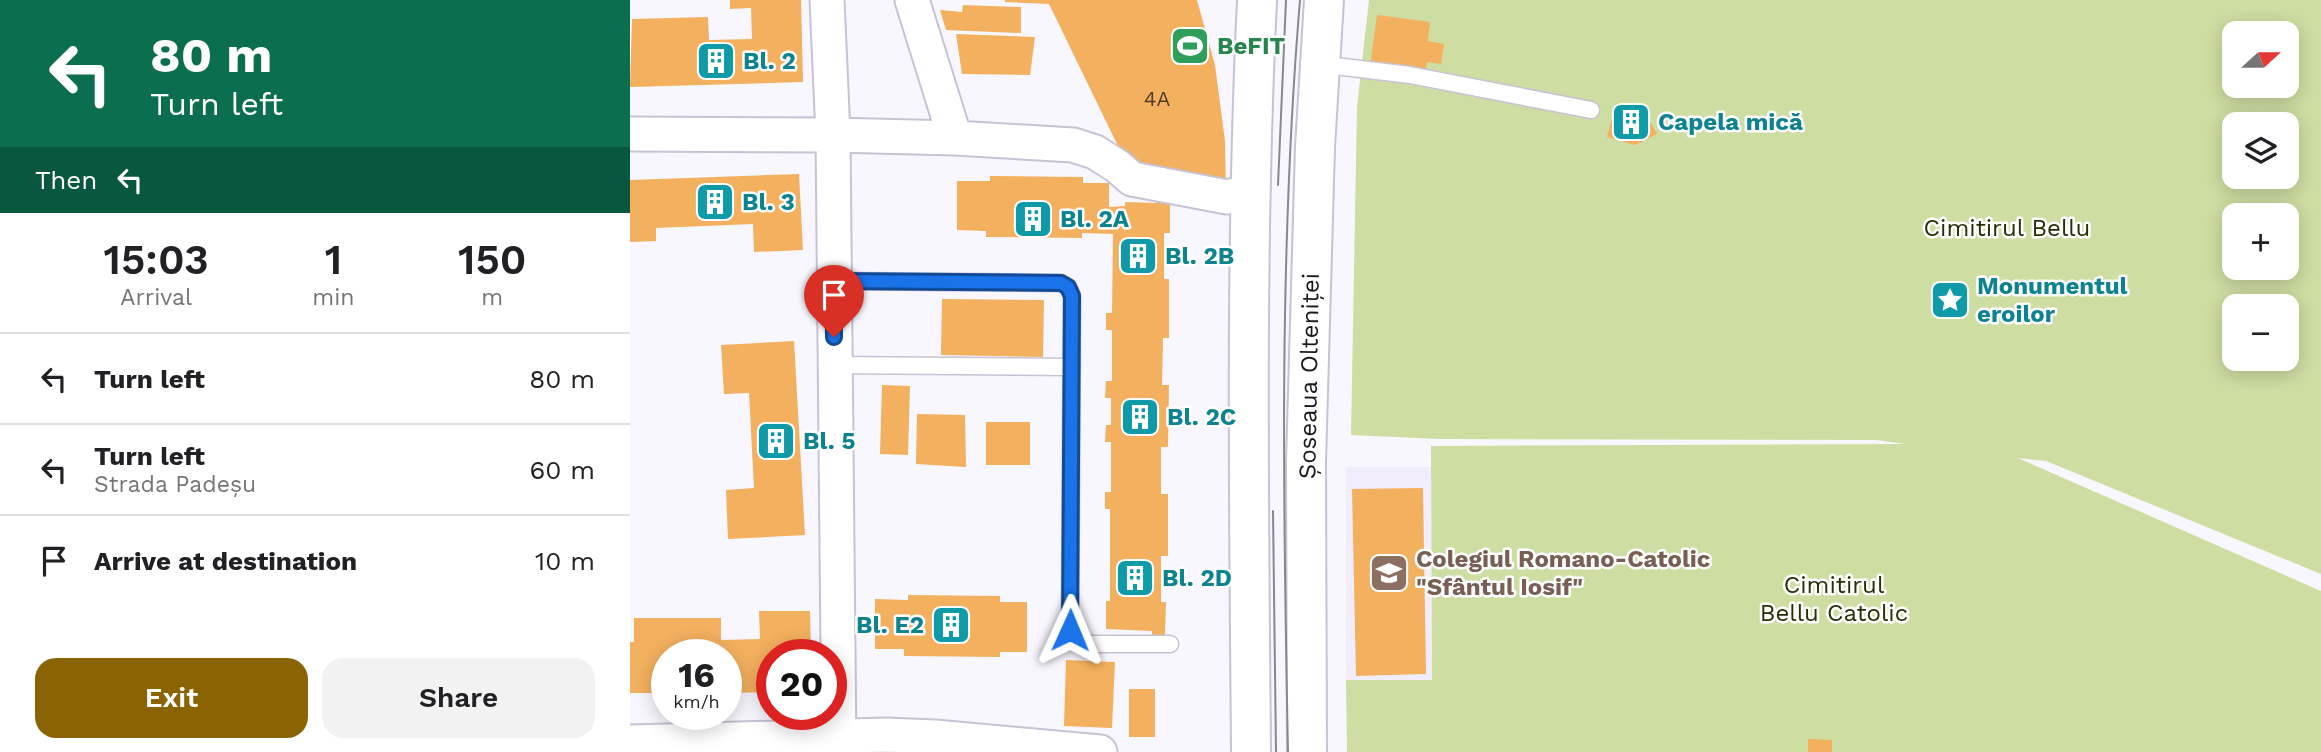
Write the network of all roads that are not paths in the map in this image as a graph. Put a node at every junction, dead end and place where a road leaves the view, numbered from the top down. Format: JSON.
{"nodes":[{"id":1,"x":827,"y":0,"type":"edge"},
{"id":2,"x":912,"y":0,"type":"edge"},
{"id":3,"x":1237,"y":0,"type":"edge"},
{"id":4,"x":1257,"y":0,"type":"edge"},
{"id":5,"x":1324,"y":0,"type":"edge"},
{"id":6,"x":1319,"y":64,"type":"junction"},
{"id":7,"x":1253,"y":83,"type":"junction"},
{"id":8,"x":1591,"y":110,"type":"dead end"},
{"id":9,"x":630,"y":134,"type":"edge"},
{"id":10,"x":833,"y":135,"type":"junction"},
{"id":11,"x":955,"y":138,"type":"junction"},
{"id":12,"x":1251,"y":191,"type":"junction"},
{"id":13,"x":833,"y":281,"type":"junction"},
{"id":14,"x":834,"y":365,"type":"junction"},
{"id":15,"x":1072,"y":367,"type":"junction"},
{"id":16,"x":1170,"y":644,"type":"dead end"},
{"id":17,"x":630,"y":742,"type":"edge"},
{"id":18,"x":839,"y":744,"type":"edge"},
{"id":19,"x":680,"y":747,"type":"edge"},
{"id":20,"x":1100,"y":752,"type":"edge"},
{"id":21,"x":1251,"y":752,"type":"edge"},
{"id":22,"x":1307,"y":752,"type":"edge"}],
"edges":[{"from":1,"to":10,"type":"street"},
{"from":2,"to":11,"type":"street"},
{"from":3,"to":7,"type":"street"},
{"from":4,"to":7,"type":"main road"},
{"from":5,"to":6,"type":"main road","name":"Șoseaua Olteniței"},
{"from":6,"to":8,"type":"lane"},
{"from":6,"to":22,"type":"main road","name":"Șoseaua Olteniței"},
{"from":7,"to":12,"type":"main road"},
{"from":9,"to":10,"type":"street"},
{"from":10,"to":11,"type":"street"},
{"from":10,"to":13,"type":"street"},
{"from":11,"to":12,"type":"street"},
{"from":12,"to":21,"type":"main road"},
{"from":13,"to":14,"type":"street"},
{"from":13,"to":15,"type":"lane"},
{"from":14,"to":15,"type":"lane"},
{"from":14,"to":18,"type":"street"},
{"from":15,"to":16,"type":"lane"},
{"from":17,"to":19,"type":"street"},
{"from":18,"to":19,"type":"street"},
{"from":18,"to":20,"type":"street"}]}
